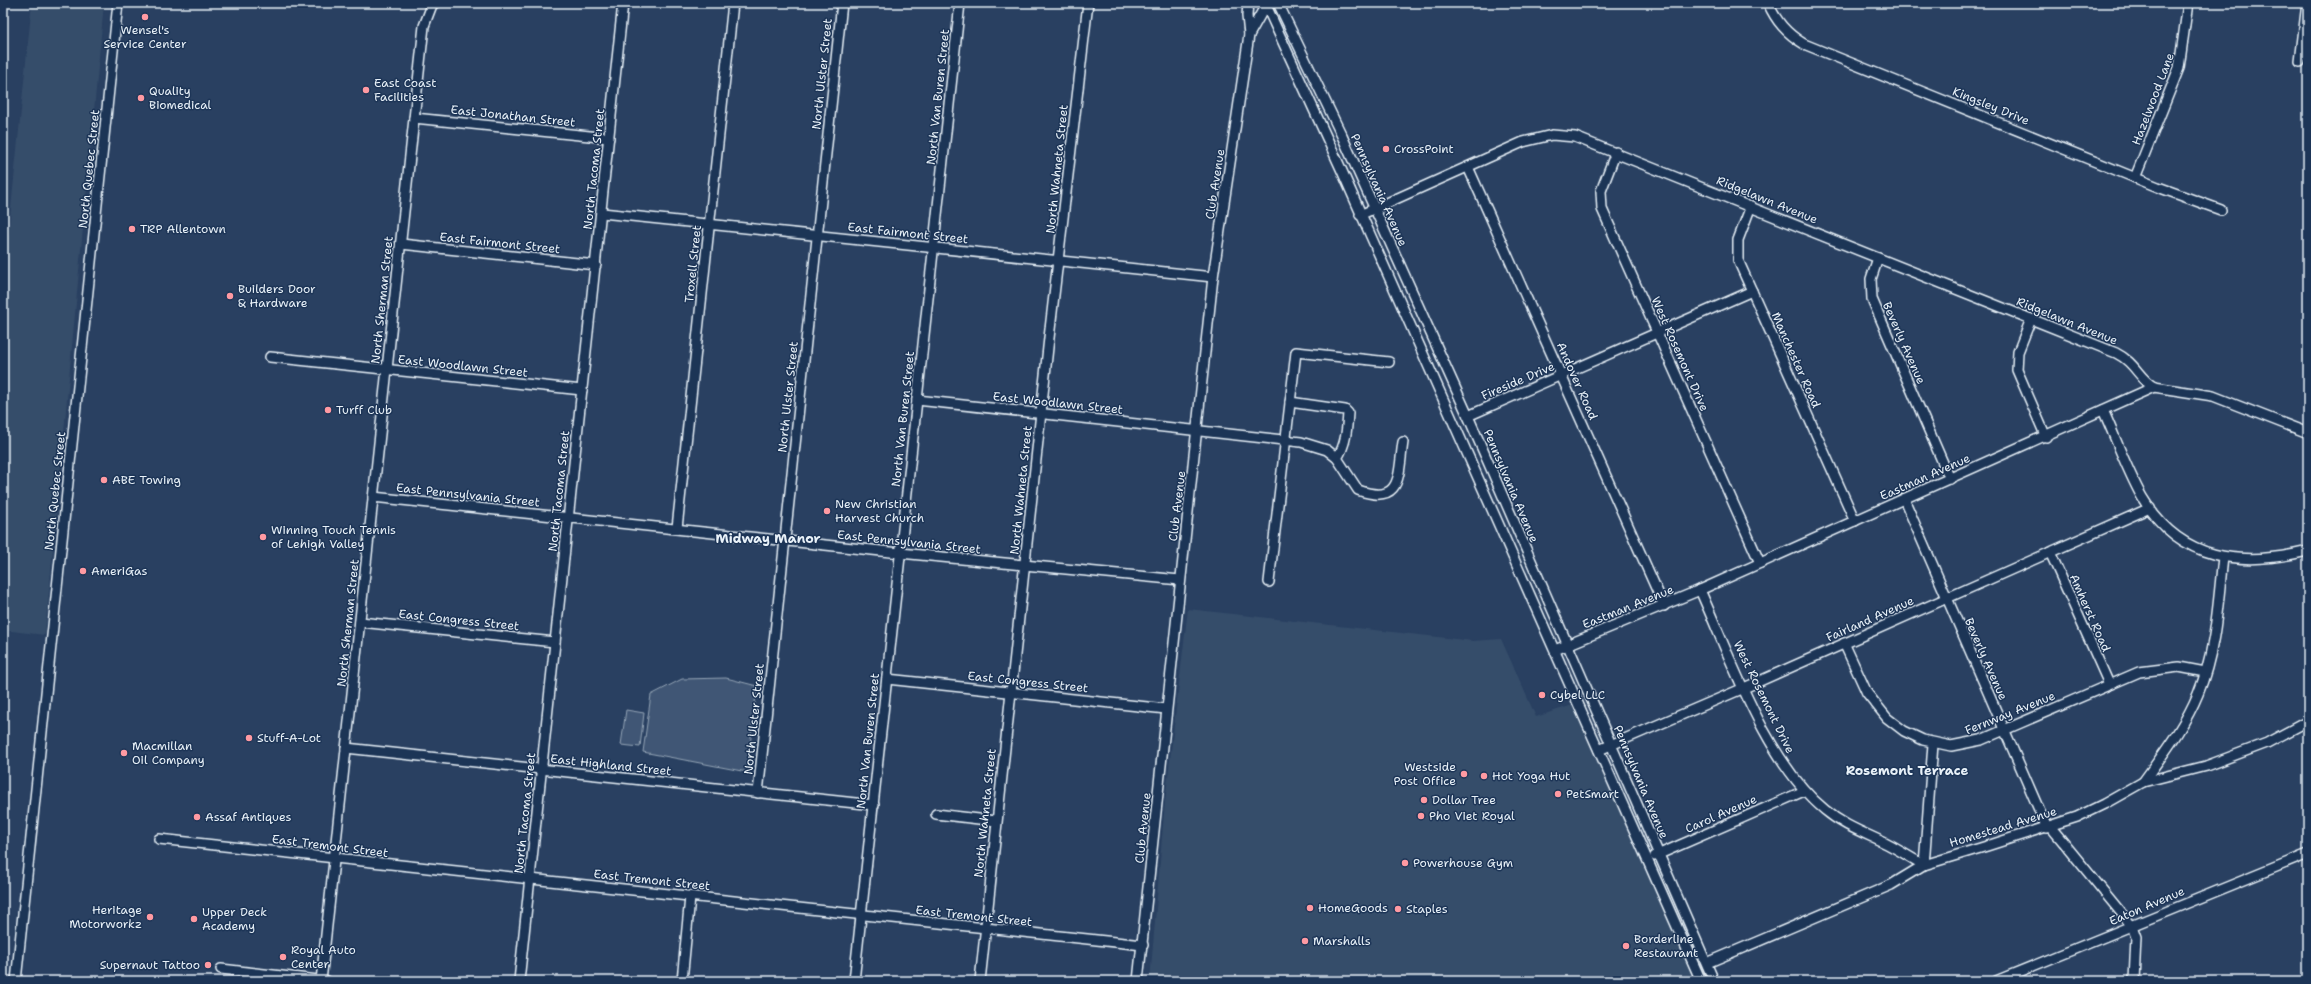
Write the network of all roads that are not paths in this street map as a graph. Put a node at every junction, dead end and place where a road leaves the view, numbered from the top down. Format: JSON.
{"nodes":[{"id":1,"x":118,"y":3,"type":"edge"},
{"id":2,"x":623,"y":3,"type":"edge"},
{"id":3,"x":733,"y":3,"type":"edge"},
{"id":4,"x":842,"y":3,"type":"edge"},
{"id":5,"x":960,"y":3,"type":"edge"},
{"id":6,"x":1088,"y":3,"type":"edge"},
{"id":7,"x":1248,"y":3,"type":"edge"},
{"id":8,"x":1278,"y":3,"type":"edge"},
{"id":9,"x":1768,"y":3,"type":"edge"},
{"id":10,"x":2188,"y":3,"type":"edge"},
{"id":11,"x":2307,"y":3,"type":"edge"},
{"id":12,"x":434,"y":4,"type":"edge"},
{"id":13,"x":1266,"y":4,"type":"edge"},
{"id":14,"x":1249,"y":35,"type":"junction"},
{"id":15,"x":2300,"y":62,"type":"dead end"},
{"id":16,"x":414,"y":118,"type":"junction"},
{"id":17,"x":609,"y":138,"type":"junction"},
{"id":18,"x":1616,"y":152,"type":"junction"},
{"id":19,"x":1468,"y":166,"type":"junction"},
{"id":20,"x":2135,"y":178,"type":"junction"},
{"id":21,"x":1751,"y":206,"type":"junction"},
{"id":22,"x":1374,"y":209,"type":"junction"},
{"id":23,"x":2221,"y":210,"type":"dead end"},
{"id":24,"x":602,"y":213,"type":"junction"},
{"id":25,"x":1360,"y":215,"type":"junction"},
{"id":26,"x":710,"y":224,"type":"junction"},
{"id":27,"x":818,"y":236,"type":"junction"},
{"id":28,"x":401,"y":244,"type":"junction"},
{"id":29,"x":933,"y":248,"type":"junction"},
{"id":30,"x":1878,"y":258,"type":"junction"},
{"id":31,"x":1058,"y":261,"type":"junction"},
{"id":32,"x":596,"y":265,"type":"junction"},
{"id":33,"x":1213,"y":277,"type":"junction"},
{"id":34,"x":1752,"y":291,"type":"junction"},
{"id":35,"x":2030,"y":319,"type":"junction"},
{"id":36,"x":1657,"y":334,"type":"junction"},
{"id":37,"x":270,"y":357,"type":"dead end"},
{"id":38,"x":1389,"y":362,"type":"dead end"},
{"id":39,"x":386,"y":370,"type":"junction"},
{"id":40,"x":1561,"y":376,"type":"junction"},
{"id":41,"x":2154,"y":387,"type":"junction"},
{"id":42,"x":582,"y":390,"type":"junction"},
{"id":43,"x":917,"y":400,"type":"junction"},
{"id":44,"x":1290,"y":402,"type":"junction"},
{"id":45,"x":2103,"y":410,"type":"junction"},
{"id":46,"x":1041,"y":413,"type":"junction"},
{"id":47,"x":1468,"y":416,"type":"junction"},
{"id":48,"x":1197,"y":430,"type":"junction"},
{"id":49,"x":2308,"y":434,"type":"edge"},
{"id":50,"x":2046,"y":437,"type":"junction"},
{"id":51,"x":1286,"y":440,"type":"junction"},
{"id":52,"x":1403,"y":442,"type":"dead end"},
{"id":53,"x":1338,"y":458,"type":"junction"},
{"id":54,"x":1950,"y":479,"type":"junction"},
{"id":55,"x":373,"y":497,"type":"junction"},
{"id":56,"x":1904,"y":499,"type":"junction"},
{"id":57,"x":2150,"y":508,"type":"junction"},
{"id":58,"x":568,"y":518,"type":"junction"},
{"id":59,"x":1855,"y":521,"type":"junction"},
{"id":60,"x":677,"y":528,"type":"junction"},
{"id":61,"x":784,"y":540,"type":"junction"},
{"id":62,"x":2308,"y":551,"type":"edge"},
{"id":63,"x":2050,"y":552,"type":"junction"},
{"id":64,"x":900,"y":553,"type":"junction"},
{"id":65,"x":2223,"y":557,"type":"junction"},
{"id":66,"x":1760,"y":563,"type":"junction"},
{"id":67,"x":1024,"y":566,"type":"junction"},
{"id":68,"x":1180,"y":580,"type":"junction"},
{"id":69,"x":1269,"y":582,"type":"dead end"},
{"id":70,"x":1700,"y":590,"type":"junction"},
{"id":71,"x":1946,"y":598,"type":"junction"},
{"id":72,"x":1664,"y":606,"type":"junction"},
{"id":73,"x":360,"y":622,"type":"junction"},
{"id":74,"x":555,"y":642,"type":"junction"},
{"id":75,"x":1568,"y":644,"type":"junction"},
{"id":76,"x":1844,"y":644,"type":"junction"},
{"id":77,"x":1555,"y":650,"type":"junction"},
{"id":78,"x":2205,"y":672,"type":"junction"},
{"id":79,"x":887,"y":679,"type":"junction"},
{"id":80,"x":2109,"y":684,"type":"junction"},
{"id":81,"x":1744,"y":688,"type":"junction"},
{"id":82,"x":1010,"y":692,"type":"junction"},
{"id":83,"x":1166,"y":709,"type":"junction"},
{"id":84,"x":2308,"y":721,"type":"edge"},
{"id":85,"x":2004,"y":730,"type":"junction"},
{"id":86,"x":1612,"y":744,"type":"junction"},
{"id":87,"x":1933,"y":744,"type":"junction"},
{"id":88,"x":346,"y":748,"type":"junction"},
{"id":89,"x":1599,"y":750,"type":"junction"},
{"id":90,"x":542,"y":769,"type":"junction"},
{"id":91,"x":2143,"y":782,"type":"junction"},
{"id":92,"x":1804,"y":790,"type":"junction"},
{"id":93,"x":758,"y":793,"type":"junction"},
{"id":94,"x":874,"y":805,"type":"junction"},
{"id":95,"x":936,"y":814,"type":"dead end"},
{"id":96,"x":996,"y":821,"type":"junction"},
{"id":97,"x":2048,"y":827,"type":"junction"},
{"id":98,"x":159,"y":840,"type":"dead end"},
{"id":99,"x":1659,"y":854,"type":"junction"},
{"id":100,"x":2308,"y":854,"type":"edge"},
{"id":101,"x":334,"y":859,"type":"junction"},
{"id":102,"x":1648,"y":859,"type":"junction"},
{"id":103,"x":1924,"y":865,"type":"junction"},
{"id":104,"x":530,"y":879,"type":"junction"},
{"id":105,"x":690,"y":897,"type":"junction"},
{"id":106,"x":862,"y":916,"type":"junction"},
{"id":107,"x":2132,"y":926,"type":"junction"},
{"id":108,"x":986,"y":929,"type":"junction"},
{"id":109,"x":1143,"y":946,"type":"junction"},
{"id":110,"x":1707,"y":963,"type":"junction"},
{"id":111,"x":221,"y":969,"type":"dead end"},
{"id":112,"x":16,"y":981,"type":"edge"},
{"id":113,"x":323,"y":981,"type":"edge"},
{"id":114,"x":520,"y":981,"type":"edge"},
{"id":115,"x":682,"y":981,"type":"edge"},
{"id":116,"x":854,"y":981,"type":"edge"},
{"id":117,"x":980,"y":981,"type":"edge"},
{"id":118,"x":1138,"y":981,"type":"edge"},
{"id":119,"x":1701,"y":981,"type":"edge"},
{"id":120,"x":1714,"y":981,"type":"edge"},
{"id":121,"x":1996,"y":981,"type":"edge"},
{"id":122,"x":2134,"y":981,"type":"edge"}],
"edges":[{"from":1,"to":112,"type":"street","name":"North Quebec Street"},
{"from":2,"to":17,"type":"street","name":"North Tacoma Street"},
{"from":3,"to":26,"type":"street","name":"Troxell Street"},
{"from":4,"to":27,"type":"street","name":"North Ulster Street"},
{"from":5,"to":29,"type":"street","name":"North Van Buren Street"},
{"from":6,"to":31,"type":"street","name":"North Wahneta Street"},
{"from":7,"to":14,"type":"street","name":"Club Avenue"},
{"from":8,"to":22,"type":"street","name":"Pennsylvania Avenue"},
{"from":9,"to":20,"type":"street","name":"Kingsley Drive"},
{"from":10,"to":20,"type":"street","name":"Hazelwood Lane"},
{"from":11,"to":15,"type":"street"},
{"from":12,"to":16,"type":"street","name":"North Sherman Street"},
{"from":13,"to":14,"type":"street","name":"Club Avenue"},
{"from":13,"to":25,"type":"street","name":"Pennsylvania Avenue"},
{"from":14,"to":33,"type":"street","name":"Club Avenue"},
{"from":16,"to":17,"type":"street","name":"East Jonathan Street"},
{"from":16,"to":28,"type":"street","name":"North Sherman Street"},
{"from":17,"to":24,"type":"street","name":"North Tacoma Street"},
{"from":18,"to":19,"type":"street","name":"Ridgelawn Avenue"},
{"from":18,"to":21,"type":"street","name":"Ridgelawn Avenue"},
{"from":18,"to":36,"type":"street","name":"West Rosemont Drive"},
{"from":19,"to":22,"type":"street","name":"Ridgelawn Avenue"},
{"from":19,"to":40,"type":"street","name":"Andover Road"},
{"from":20,"to":23,"type":"street","name":"Kingsley Drive"},
{"from":21,"to":30,"type":"street","name":"Ridgelawn Avenue"},
{"from":21,"to":34,"type":"street","name":"Manchester Road"},
{"from":22,"to":25,"type":"street","name":"Ridgelawn Avenue"},
{"from":22,"to":47,"type":"street","name":"Pennsylvania Avenue"},
{"from":24,"to":26,"type":"street","name":"East Fairmont Street"},
{"from":24,"to":32,"type":"street","name":"North Tacoma Street"},
{"from":25,"to":77,"type":"street","name":"Pennsylvania Avenue"},
{"from":26,"to":27,"type":"street","name":"East Fairmont Street"},
{"from":26,"to":60,"type":"street","name":"Troxell Street"},
{"from":27,"to":29,"type":"street","name":"East Fairmont Street"},
{"from":27,"to":61,"type":"street","name":"North Ulster Street"},
{"from":28,"to":32,"type":"street","name":"East Fairmont Street"},
{"from":28,"to":39,"type":"street","name":"North Sherman Street"},
{"from":29,"to":31,"type":"street","name":"East Fairmont Street"},
{"from":29,"to":43,"type":"street","name":"North Van Buren Street"},
{"from":30,"to":35,"type":"street","name":"Ridgelawn Avenue"},
{"from":30,"to":54,"type":"street","name":"Beverly Avenue"},
{"from":31,"to":33,"type":"street","name":"East Fairmont Street"},
{"from":31,"to":46,"type":"street","name":"North Wahneta Street"},
{"from":32,"to":42,"type":"street","name":"North Tacoma Street"},
{"from":33,"to":48,"type":"street","name":"Club Avenue"},
{"from":34,"to":36,"type":"street","name":"Fireside Drive"},
{"from":34,"to":59,"type":"street","name":"Manchester Road"},
{"from":35,"to":41,"type":"street","name":"Ridgelawn Avenue"},
{"from":35,"to":50,"type":"street"},
{"from":36,"to":40,"type":"street","name":"Fireside Drive"},
{"from":36,"to":66,"type":"street","name":"West Rosemont Drive"},
{"from":37,"to":39,"type":"street","name":"East Woodlawn Street"},
{"from":38,"to":44,"type":"street"},
{"from":39,"to":42,"type":"street","name":"East Woodlawn Street"},
{"from":39,"to":55,"type":"street","name":"North Sherman Street"},
{"from":40,"to":47,"type":"street","name":"Fireside Drive"},
{"from":40,"to":72,"type":"street","name":"Andover Road"},
{"from":41,"to":45,"type":"street","name":"Eastman Avenue"},
{"from":41,"to":49,"type":"street"},
{"from":42,"to":58,"type":"street","name":"North Tacoma Street"},
{"from":43,"to":46,"type":"street","name":"East Woodlawn Street"},
{"from":43,"to":64,"type":"street","name":"North Van Buren Street"},
{"from":44,"to":51,"type":"street"},
{"from":44,"to":53,"type":"street"},
{"from":45,"to":50,"type":"street","name":"Eastman Avenue"},
{"from":45,"to":57,"type":"street"},
{"from":46,"to":48,"type":"street","name":"East Woodlawn Street"},
{"from":46,"to":67,"type":"street","name":"North Wahneta Street"},
{"from":47,"to":75,"type":"street","name":"Pennsylvania Avenue"},
{"from":48,"to":51,"type":"street","name":"East Woodlawn Street"},
{"from":48,"to":68,"type":"street","name":"Club Avenue"},
{"from":50,"to":54,"type":"street","name":"Eastman Avenue"},
{"from":51,"to":53,"type":"street","name":"East Woodlawn Street"},
{"from":51,"to":69,"type":"street"},
{"from":52,"to":53,"type":"street"},
{"from":54,"to":56,"type":"street","name":"Eastman Avenue"},
{"from":55,"to":58,"type":"street","name":"East Pennsylvania Street"},
{"from":55,"to":73,"type":"street","name":"North Sherman Street"},
{"from":56,"to":59,"type":"street","name":"Eastman Avenue"},
{"from":56,"to":71,"type":"street","name":"Beverly Avenue"},
{"from":57,"to":63,"type":"street","name":"Fairland Avenue"},
{"from":57,"to":65,"type":"street"},
{"from":58,"to":60,"type":"street","name":"East Pennsylvania Street"},
{"from":58,"to":74,"type":"street","name":"North Tacoma Street"},
{"from":59,"to":66,"type":"street","name":"Eastman Avenue"},
{"from":60,"to":61,"type":"street","name":"East Pennsylvania Street"},
{"from":61,"to":64,"type":"street","name":"East Pennsylvania Street"},
{"from":61,"to":93,"type":"street","name":"North Ulster Street"},
{"from":62,"to":65,"type":"street"},
{"from":63,"to":71,"type":"street","name":"Fairland Avenue"},
{"from":63,"to":80,"type":"street","name":"Amherst Road"},
{"from":64,"to":67,"type":"street","name":"East Pennsylvania Street"},
{"from":64,"to":79,"type":"street","name":"North Van Buren Street"},
{"from":65,"to":78,"type":"street"},
{"from":66,"to":70,"type":"street","name":"Eastman Avenue"},
{"from":67,"to":68,"type":"street","name":"East Pennsylvania Street"},
{"from":67,"to":82,"type":"street","name":"North Wahneta Street"},
{"from":68,"to":83,"type":"street","name":"Club Avenue"},
{"from":70,"to":72,"type":"street","name":"Eastman Avenue"},
{"from":70,"to":81,"type":"street","name":"West Rosemont Drive"},
{"from":71,"to":76,"type":"street","name":"Fairland Avenue"},
{"from":71,"to":85,"type":"street","name":"Beverly Avenue"},
{"from":72,"to":75,"type":"street","name":"Eastman Avenue"},
{"from":73,"to":74,"type":"street","name":"East Congress Street"},
{"from":73,"to":88,"type":"street","name":"North Sherman Street"},
{"from":74,"to":90,"type":"street","name":"North Tacoma Street"},
{"from":75,"to":77,"type":"street","name":"Eastman Avenue"},
{"from":75,"to":86,"type":"street","name":"Pennsylvania Avenue"},
{"from":76,"to":81,"type":"street","name":"Fairland Avenue"},
{"from":76,"to":87,"type":"street","name":"Fernway Avenue"},
{"from":77,"to":89,"type":"street","name":"Pennsylvania Avenue"},
{"from":78,"to":80,"type":"street","name":"Fernway Avenue"},
{"from":78,"to":91,"type":"street"},
{"from":79,"to":82,"type":"street","name":"East Congress Street"},
{"from":79,"to":94,"type":"street","name":"North Van Buren Street"},
{"from":80,"to":85,"type":"street","name":"Fernway Avenue"},
{"from":81,"to":86,"type":"street","name":"Fairland Avenue"},
{"from":81,"to":92,"type":"street","name":"West Rosemont Drive"},
{"from":82,"to":83,"type":"street","name":"East Congress Street"},
{"from":82,"to":96,"type":"street","name":"North Wahneta Street"},
{"from":83,"to":109,"type":"street","name":"Club Avenue"},
{"from":84,"to":91,"type":"street","name":"Homestead Avenue"},
{"from":85,"to":87,"type":"street","name":"Fernway Avenue"},
{"from":85,"to":97,"type":"street","name":"Beverly Avenue"},
{"from":86,"to":89,"type":"street","name":"Fairland Avenue"},
{"from":86,"to":99,"type":"street","name":"Pennsylvania Avenue"},
{"from":87,"to":103,"type":"street"},
{"from":88,"to":90,"type":"street","name":"East Highland Street"},
{"from":88,"to":101,"type":"street","name":"North Sherman Street"},
{"from":89,"to":102,"type":"street","name":"Pennsylvania Avenue"},
{"from":90,"to":93,"type":"street","name":"East Highland Street"},
{"from":90,"to":104,"type":"street","name":"North Tacoma Street"},
{"from":91,"to":97,"type":"street","name":"Homestead Avenue"},
{"from":92,"to":99,"type":"street","name":"Carol Avenue"},
{"from":92,"to":103,"type":"street","name":"West Rosemont Drive"},
{"from":93,"to":94,"type":"street","name":"East Highland Street"},
{"from":94,"to":106,"type":"street","name":"North Van Buren Street"},
{"from":95,"to":96,"type":"street"},
{"from":96,"to":108,"type":"street","name":"North Wahneta Street"},
{"from":97,"to":103,"type":"street","name":"Homestead Avenue"},
{"from":97,"to":107,"type":"street","name":"Beverly Avenue"},
{"from":98,"to":101,"type":"street","name":"East Tremont Street"},
{"from":99,"to":102,"type":"street","name":"Carol Avenue"},
{"from":99,"to":110,"type":"street","name":"Pennsylvania Avenue"},
{"from":100,"to":107,"type":"street","name":"Eaton Avenue"},
{"from":101,"to":104,"type":"street","name":"East Tremont Street"},
{"from":101,"to":113,"type":"street","name":"North Sherman Street"},
{"from":102,"to":119,"type":"street","name":"Pennsylvania Avenue"},
{"from":103,"to":110,"type":"street","name":"Homestead Avenue"},
{"from":104,"to":105,"type":"street","name":"East Tremont Street"},
{"from":104,"to":114,"type":"street","name":"North Tacoma Street"},
{"from":105,"to":106,"type":"street","name":"East Tremont Street"},
{"from":105,"to":115,"type":"street"},
{"from":106,"to":108,"type":"street","name":"East Tremont Street"},
{"from":106,"to":116,"type":"street","name":"North Van Buren Street"},
{"from":107,"to":121,"type":"street","name":"Eaton Avenue"},
{"from":107,"to":122,"type":"street","name":"Beverly Avenue"},
{"from":108,"to":109,"type":"street","name":"East Tremont Street"},
{"from":108,"to":117,"type":"street","name":"North Wahneta Street"},
{"from":109,"to":118,"type":"street","name":"Club Avenue"},
{"from":110,"to":120,"type":"street","name":"Pennsylvania Avenue"},
{"from":111,"to":113,"type":"street"}]}
